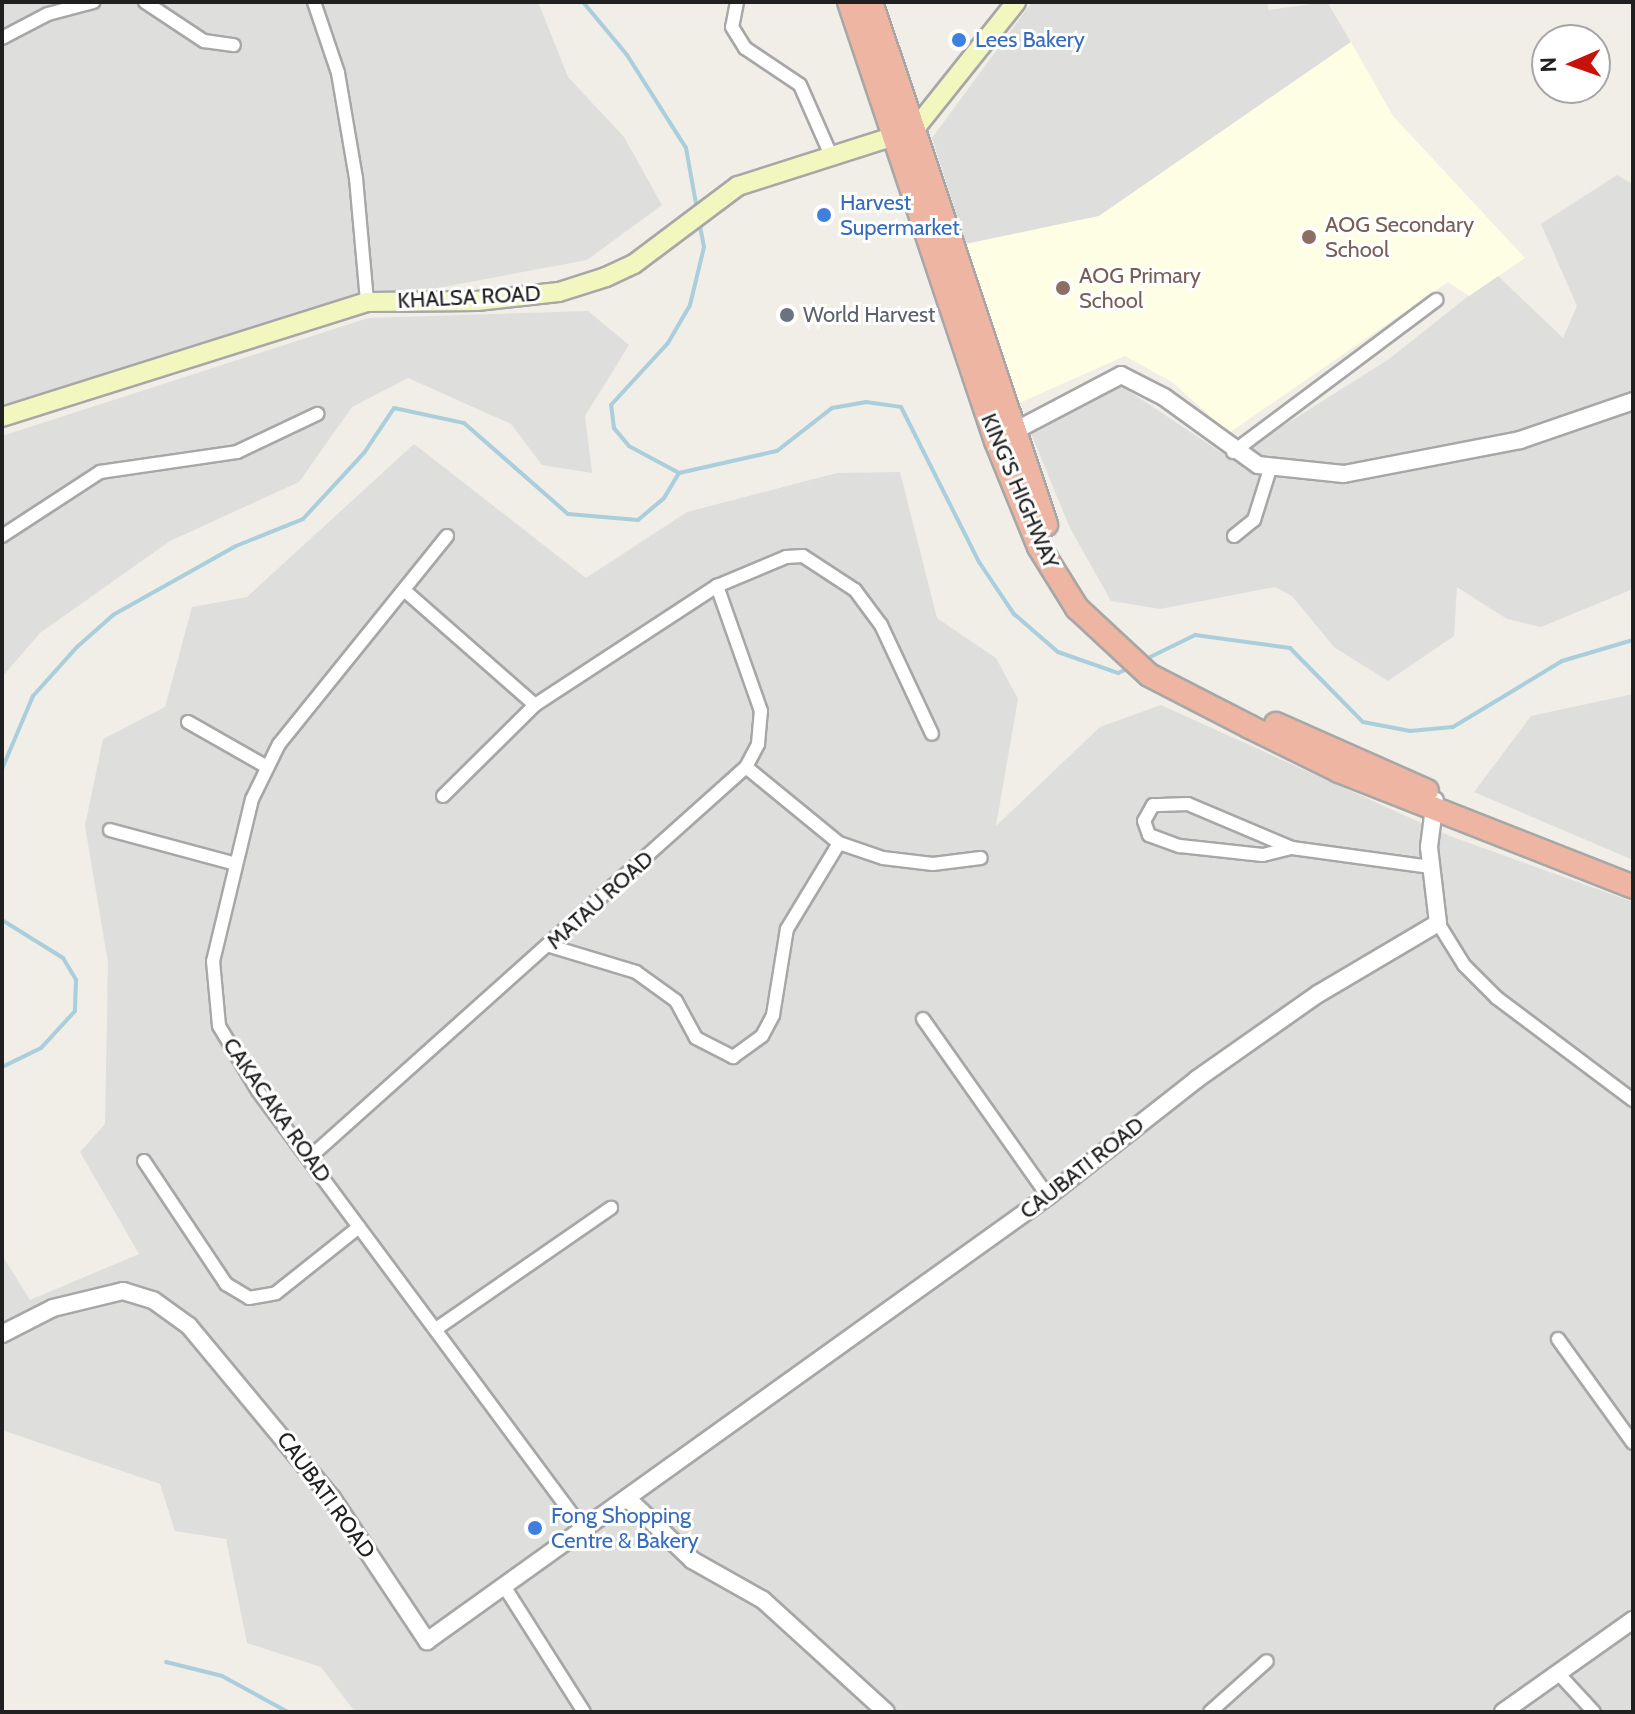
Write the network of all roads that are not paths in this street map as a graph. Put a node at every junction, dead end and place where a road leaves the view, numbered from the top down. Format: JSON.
{"nodes":[{"id":1,"x":93,"y":2,"type":"edge"},
{"id":2,"x":145,"y":2,"type":"edge"},
{"id":3,"x":314,"y":2,"type":"edge"},
{"id":4,"x":737,"y":2,"type":"edge"},
{"id":5,"x":849,"y":2,"type":"edge"},
{"id":6,"x":871,"y":2,"type":"edge"},
{"id":7,"x":1016,"y":2,"type":"edge"},
{"id":8,"x":2,"y":38,"type":"edge"},
{"id":9,"x":234,"y":45,"type":"dead end"},
{"id":10,"x":904,"y":132,"type":"junction"},
{"id":11,"x":830,"y":153,"type":"junction"},
{"id":12,"x":1436,"y":300,"type":"dead end"},
{"id":13,"x":367,"y":302,"type":"junction"},
{"id":14,"x":1633,"y":401,"type":"edge"},
{"id":15,"x":317,"y":414,"type":"dead end"},
{"id":16,"x":2,"y":417,"type":"edge"},
{"id":17,"x":1004,"y":437,"type":"junction"},
{"id":18,"x":1233,"y":452,"type":"junction"},
{"id":19,"x":1270,"y":469,"type":"junction"},
{"id":20,"x":2,"y":536,"type":"edge"},
{"id":21,"x":447,"y":536,"type":"dead end"},
{"id":22,"x":1234,"y":536,"type":"dead end"},
{"id":23,"x":717,"y":586,"type":"junction"},
{"id":24,"x":404,"y":590,"type":"junction"},
{"id":25,"x":535,"y":705,"type":"junction"},
{"id":26,"x":188,"y":722,"type":"dead end"},
{"id":27,"x":932,"y":734,"type":"dead end"},
{"id":28,"x":267,"y":767,"type":"junction"},
{"id":29,"x":746,"y":767,"type":"junction"},
{"id":30,"x":443,"y":796,"type":"dead end"},
{"id":31,"x":1434,"y":802,"type":"junction"},
{"id":32,"x":110,"y":830,"type":"dead end"},
{"id":33,"x":839,"y":843,"type":"junction"},
{"id":34,"x":1292,"y":848,"type":"junction"},
{"id":35,"x":981,"y":858,"type":"dead end"},
{"id":36,"x":232,"y":863,"type":"junction"},
{"id":37,"x":1431,"y":867,"type":"junction"},
{"id":38,"x":1633,"y":872,"type":"edge"},
{"id":39,"x":1633,"y":887,"type":"edge"},
{"id":40,"x":1438,"y":923,"type":"junction"},
{"id":41,"x":550,"y":946,"type":"junction"},
{"id":42,"x":923,"y":1019,"type":"dead end"},
{"id":43,"x":1633,"y":1100,"type":"edge"},
{"id":44,"x":309,"y":1158,"type":"junction"},
{"id":45,"x":144,"y":1161,"type":"dead end"},
{"id":46,"x":1048,"y":1196,"type":"junction"},
{"id":47,"x":611,"y":1208,"type":"dead end"},
{"id":48,"x":359,"y":1227,"type":"junction"},
{"id":49,"x":436,"y":1329,"type":"junction"},
{"id":50,"x":2,"y":1334,"type":"edge"},
{"id":51,"x":1558,"y":1339,"type":"dead end"},
{"id":52,"x":1633,"y":1443,"type":"edge"},
{"id":53,"x":627,"y":1498,"type":"junction"},
{"id":54,"x":583,"y":1529,"type":"junction"},
{"id":55,"x":504,"y":1586,"type":"junction"},
{"id":56,"x":1633,"y":1620,"type":"edge"},
{"id":57,"x":1267,"y":1661,"type":"dead end"},
{"id":58,"x":1558,"y":1673,"type":"junction"},
{"id":59,"x":584,"y":1712,"type":"edge"},
{"id":60,"x":886,"y":1712,"type":"edge"},
{"id":61,"x":1210,"y":1712,"type":"edge"},
{"id":62,"x":1503,"y":1712,"type":"edge"},
{"id":63,"x":1594,"y":1712,"type":"edge"}],
"edges":[{"from":1,"to":8,"type":"street"},
{"from":2,"to":9,"type":"street"},
{"from":3,"to":13,"type":"street"},
{"from":4,"to":11,"type":"street"},
{"from":5,"to":10,"type":"highway","name":"KING'S HIGHWAY"},
{"from":6,"to":10,"type":"highway","name":"KING'S HIGHWAY"},
{"from":7,"to":10,"type":"main road"},
{"from":10,"to":11,"type":"main road","name":"KHALSA ROAD"},
{"from":10,"to":17,"type":"highway","name":"KING'S HIGHWAY"},
{"from":11,"to":13,"type":"main road","name":"KHALSA ROAD"},
{"from":12,"to":18,"type":"street"},
{"from":13,"to":16,"type":"main road","name":"KHALSA ROAD"},
{"from":14,"to":19,"type":"street"},
{"from":15,"to":20,"type":"street"},
{"from":17,"to":18,"type":"street"},
{"from":17,"to":31,"type":"highway","name":"KING'S HIGHWAY"},
{"from":18,"to":19,"type":"street"},
{"from":19,"to":22,"type":"street"},
{"from":21,"to":24,"type":"street","name":"CAKACAKA ROAD"},
{"from":23,"to":25,"type":"street"},
{"from":23,"to":27,"type":"street"},
{"from":23,"to":29,"type":"street","name":"MATAU ROAD"},
{"from":24,"to":25,"type":"street"},
{"from":24,"to":28,"type":"street","name":"CAKACAKA ROAD"},
{"from":25,"to":30,"type":"street"},
{"from":26,"to":28,"type":"street"},
{"from":28,"to":36,"type":"street","name":"CAKACAKA ROAD"},
{"from":29,"to":33,"type":"street"},
{"from":29,"to":41,"type":"street","name":"MATAU ROAD"},
{"from":31,"to":37,"type":"street"},
{"from":31,"to":38,"type":"highway","name":"KING'S HIGHWAY"},
{"from":31,"to":39,"type":"highway","name":"KING'S HIGHWAY"},
{"from":32,"to":36,"type":"street"},
{"from":33,"to":35,"type":"street"},
{"from":33,"to":41,"type":"street"},
{"from":34,"to":34,"type":"street"},
{"from":34,"to":37,"type":"street"},
{"from":36,"to":44,"type":"street","name":"CAKACAKA ROAD"},
{"from":37,"to":40,"type":"street"},
{"from":40,"to":43,"type":"street"},
{"from":40,"to":46,"type":"street","name":"CAUBATI ROAD"},
{"from":41,"to":44,"type":"street","name":"MATAU ROAD"},
{"from":42,"to":46,"type":"street"},
{"from":44,"to":48,"type":"street","name":"CAKACAKA ROAD"},
{"from":45,"to":48,"type":"street"},
{"from":46,"to":53,"type":"street","name":"CAUBATI ROAD"},
{"from":47,"to":49,"type":"street"},
{"from":48,"to":49,"type":"street","name":"CAKACAKA ROAD"},
{"from":49,"to":54,"type":"street","name":"CAKACAKA ROAD"},
{"from":50,"to":55,"type":"street","name":"CAUBATI ROAD"},
{"from":51,"to":52,"type":"street"},
{"from":53,"to":54,"type":"street","name":"CAUBATI ROAD"},
{"from":53,"to":60,"type":"street"},
{"from":54,"to":55,"type":"street","name":"CAUBATI ROAD"},
{"from":55,"to":59,"type":"street"},
{"from":56,"to":58,"type":"street"},
{"from":57,"to":61,"type":"street"},
{"from":58,"to":62,"type":"street"},
{"from":58,"to":63,"type":"street"}]}
